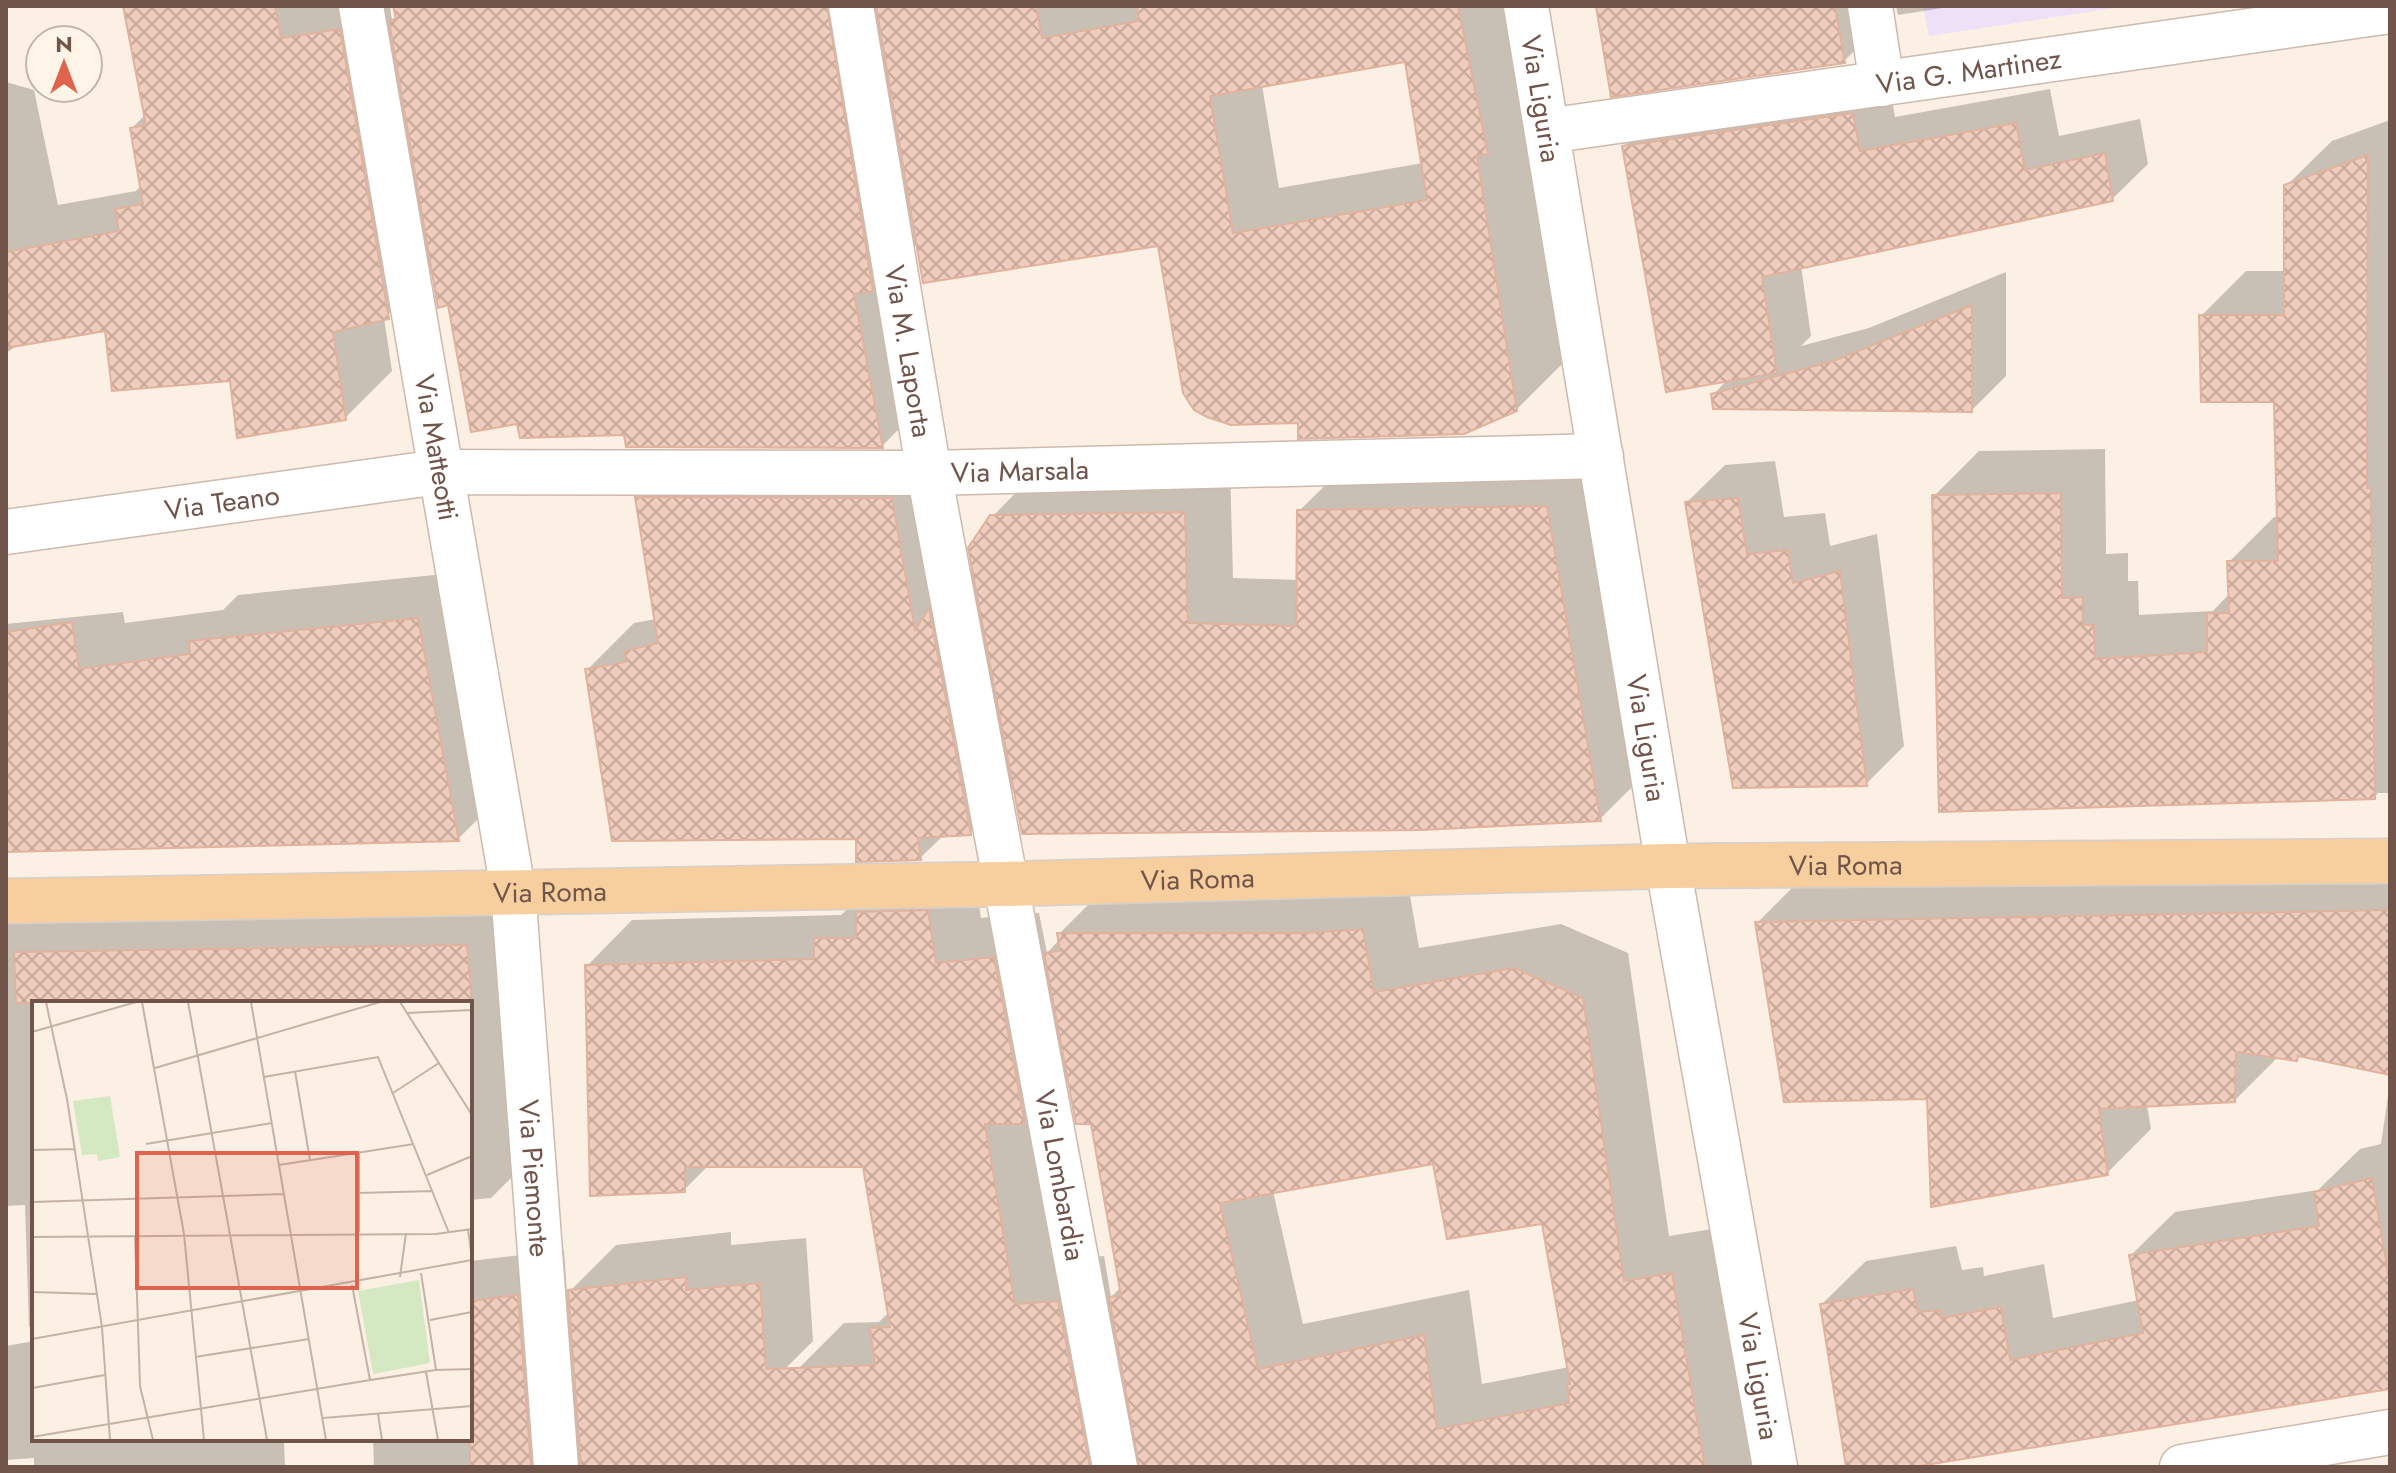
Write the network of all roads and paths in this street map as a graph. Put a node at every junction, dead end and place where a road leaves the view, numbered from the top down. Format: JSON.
{"nodes":[{"id":1,"x":361,"y":6,"type":"edge"},
{"id":2,"x":851,"y":6,"type":"edge"},
{"id":3,"x":1526,"y":6,"type":"edge"},
{"id":4,"x":1870,"y":6,"type":"edge"},
{"id":5,"x":2390,"y":11,"type":"edge"},
{"id":6,"x":1882,"y":84,"type":"junction"},
{"id":7,"x":1547,"y":131,"type":"junction"},
{"id":8,"x":1601,"y":456,"type":"junction"},
{"id":9,"x":439,"y":472,"type":"junction"},
{"id":10,"x":929,"y":473,"type":"junction"},
{"id":11,"x":6,"y":532,"type":"edge"},
{"id":12,"x":2390,"y":861,"type":"edge"},
{"id":13,"x":1668,"y":866,"type":"junction"},
{"id":14,"x":1004,"y":884,"type":"junction"},
{"id":15,"x":513,"y":890,"type":"junction"},
{"id":16,"x":6,"y":901,"type":"edge"},
{"id":17,"x":2390,"y":1432,"type":"edge"},
{"id":18,"x":2347,"y":1454,"type":"edge"},
{"id":19,"x":556,"y":1467,"type":"edge"},
{"id":20,"x":1115,"y":1467,"type":"edge"},
{"id":21,"x":1775,"y":1467,"type":"edge"},
{"id":22,"x":2182,"y":1467,"type":"edge"}],
"edges":[{"from":1,"to":9,"type":"street","name":"Via Matteotti"},
{"from":2,"to":10,"type":"street","name":"Via M. Laporta"},
{"from":3,"to":7,"type":"street","name":"Via Liguria"},
{"from":4,"to":6,"type":"street"},
{"from":5,"to":6,"type":"street","name":"Via G. Martinez"},
{"from":6,"to":7,"type":"street","name":"Via G. Martinez"},
{"from":7,"to":8,"type":"street","name":"Via Liguria"},
{"from":8,"to":10,"type":"street","name":"Via Marsala"},
{"from":8,"to":13,"type":"street","name":"Via Liguria"},
{"from":9,"to":10,"type":"street","name":"Via Marsala"},
{"from":9,"to":11,"type":"street","name":"Via Teano"},
{"from":9,"to":15,"type":"street","name":"Via Matteotti"},
{"from":10,"to":14,"type":"street","name":"Via M. Laporta"},
{"from":12,"to":13,"type":"main road","name":"Via Roma"},
{"from":13,"to":14,"type":"main road","name":"Via Roma"},
{"from":13,"to":21,"type":"street","name":"Via Liguria"},
{"from":14,"to":15,"type":"main road","name":"Via Roma"},
{"from":14,"to":20,"type":"street","name":"Via Lombardia"},
{"from":15,"to":16,"type":"main road","name":"Via Roma"},
{"from":15,"to":19,"type":"street","name":"Via Piemonte"},
{"from":17,"to":18,"type":"street"},
{"from":18,"to":22,"type":"street"}]}
